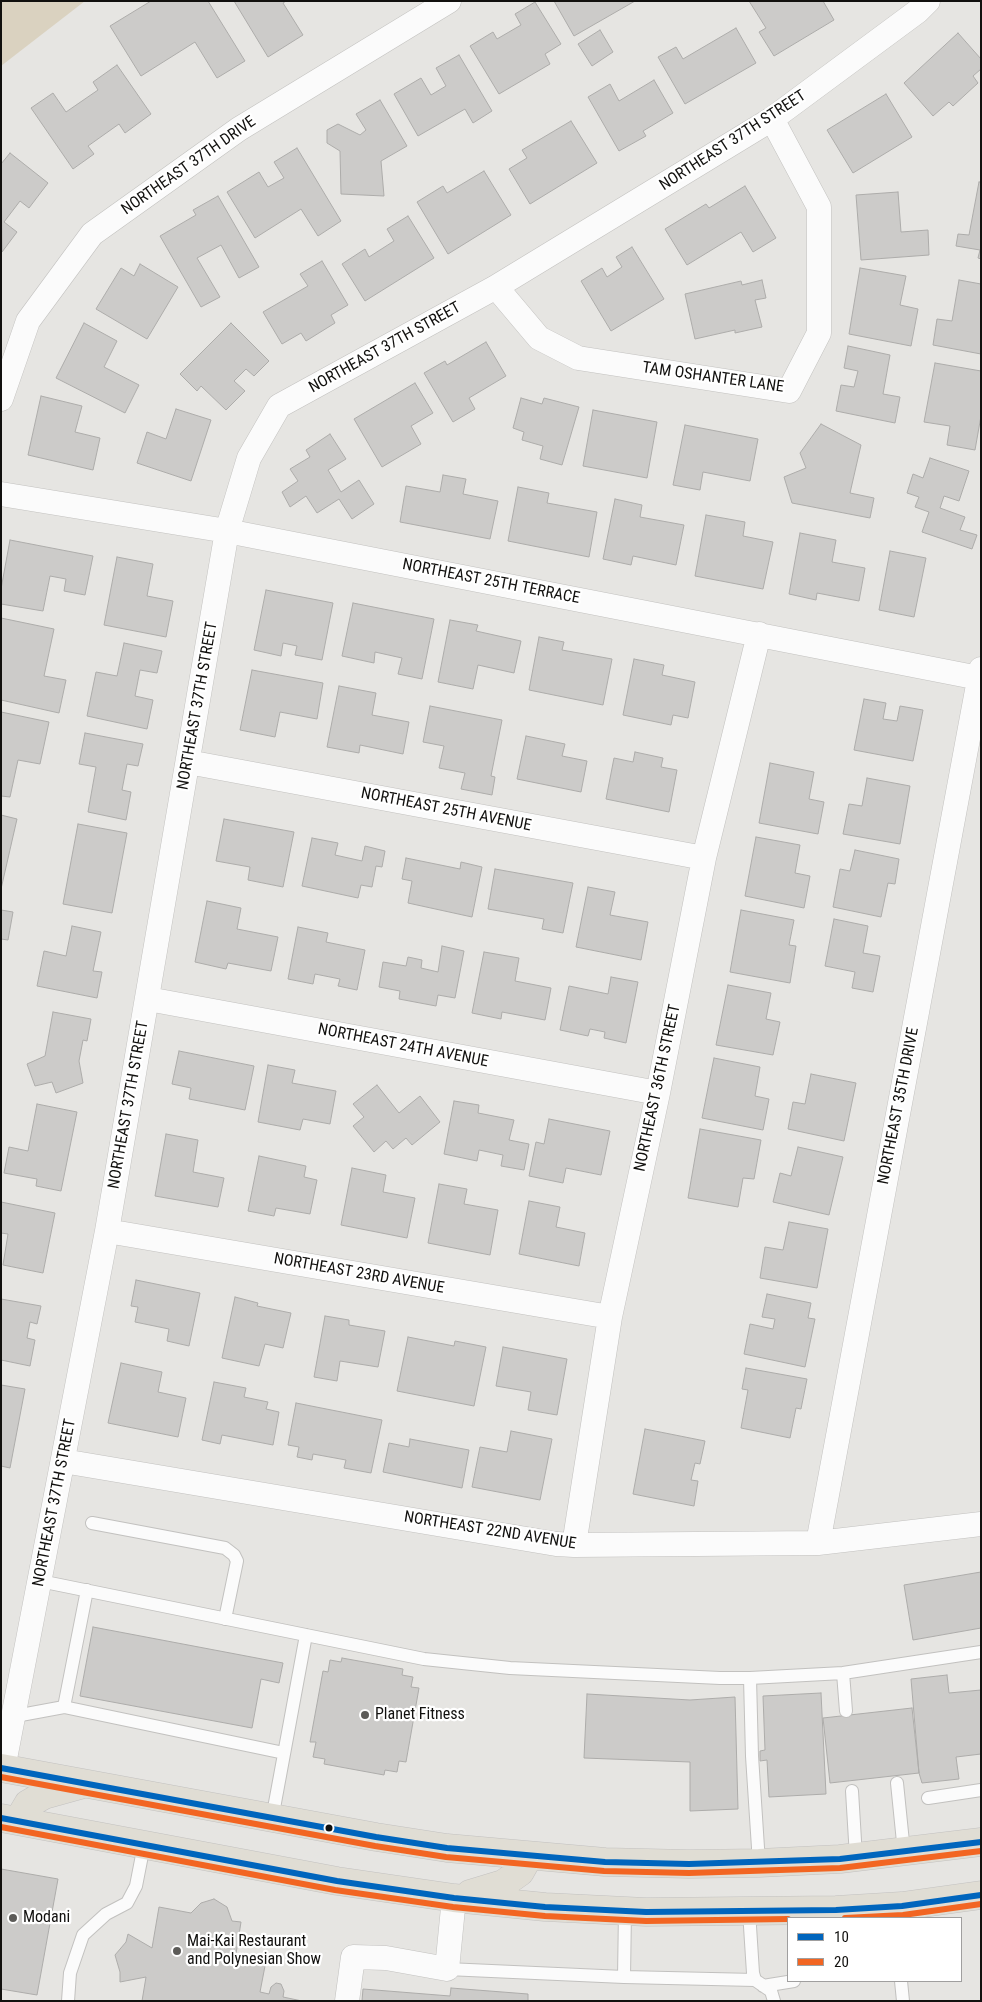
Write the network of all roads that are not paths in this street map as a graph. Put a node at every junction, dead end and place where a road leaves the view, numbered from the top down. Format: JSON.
{"nodes":[{"id":1,"x":449,"y":1,"type":"edge"},
{"id":2,"x":928,"y":1,"type":"edge"},
{"id":3,"x":772,"y":119,"type":"junction"},
{"id":4,"x":496,"y":287,"type":"junction"},
{"id":5,"x":1,"y":399,"type":"edge"},
{"id":6,"x":1,"y":494,"type":"edge"},
{"id":7,"x":227,"y":531,"type":"junction"},
{"id":8,"x":759,"y":634,"type":"junction"},
{"id":9,"x":980,"y":674,"type":"edge"},
{"id":10,"x":188,"y":762,"type":"junction"},
{"id":11,"x":704,"y":858,"type":"junction"},
{"id":12,"x":148,"y":998,"type":"junction"},
{"id":13,"x":658,"y":1093,"type":"junction"},
{"id":14,"x":107,"y":1231,"type":"junction"},
{"id":15,"x":610,"y":1317,"type":"junction"},
{"id":16,"x":63,"y":1461,"type":"junction"},
{"id":17,"x":92,"y":1523,"type":"dead end"},
{"id":18,"x":981,"y":1524,"type":"edge"},
{"id":19,"x":818,"y":1543,"type":"junction"},
{"id":20,"x":574,"y":1546,"type":"junction"},
{"id":21,"x":40,"y":1581,"type":"junction"},
{"id":22,"x":86,"y":1590,"type":"junction"},
{"id":23,"x":225,"y":1619,"type":"junction"},
{"id":24,"x":306,"y":1635,"type":"junction"},
{"id":25,"x":981,"y":1652,"type":"edge"},
{"id":26,"x":843,"y":1673,"type":"junction"},
{"id":27,"x":750,"y":1678,"type":"junction"},
{"id":28,"x":64,"y":1707,"type":"junction"},
{"id":29,"x":846,"y":1711,"type":"dead end"},
{"id":30,"x":7,"y":1717,"type":"edge"},
{"id":31,"x":284,"y":1753,"type":"junction"},
{"id":32,"x":2,"y":1769,"type":"edge"},
{"id":33,"x":897,"y":1783,"type":"dead end"},
{"id":34,"x":84,"y":1784,"type":"junction"},
{"id":35,"x":981,"y":1790,"type":"edge"},
{"id":36,"x":852,"y":1791,"type":"dead end"},
{"id":37,"x":928,"y":1798,"type":"dead end"},
{"id":38,"x":272,"y":1819,"type":"junction"},
{"id":39,"x":9,"y":1820,"type":"edge"},
{"id":40,"x":981,"y":1842,"type":"edge"},
{"id":41,"x":144,"y":1845,"type":"junction"},
{"id":42,"x":904,"y":1852,"type":"junction"},
{"id":43,"x":529,"y":1856,"type":"junction"},
{"id":44,"x":856,"y":1857,"type":"junction"},
{"id":45,"x":759,"y":1863,"type":"junction"},
{"id":46,"x":981,"y":1895,"type":"edge"},
{"id":47,"x":454,"y":1898,"type":"junction"},
{"id":48,"x":625,"y":1911,"type":"junction"},
{"id":49,"x":749,"y":1912,"type":"junction"},
{"id":50,"x":447,"y":1969,"type":"junction"},
{"id":51,"x":624,"y":1977,"type":"junction"},
{"id":52,"x":787,"y":1981,"type":"edge"},
{"id":53,"x":901,"y":1982,"type":"edge"},
{"id":54,"x":759,"y":1983,"type":"junction"},
{"id":55,"x":68,"y":2001,"type":"edge"},
{"id":56,"x":347,"y":2001,"type":"edge"},
{"id":57,"x":774,"y":2001,"type":"edge"},
{"id":58,"x":903,"y":2001,"type":"edge"}],
"edges":[{"from":1,"to":5,"type":"street","name":"NORTHEAST 37TH DRIVE"},
{"from":2,"to":3,"type":"street","name":"NORTHEAST 37TH STREET"},
{"from":3,"to":4,"type":"street","name":"NORTHEAST 37TH STREET"},
{"from":3,"to":4,"type":"street","name":"TAM OSHANTER LANE"},
{"from":4,"to":7,"type":"street","name":"NORTHEAST 37TH STREET"},
{"from":6,"to":7,"type":"street","name":"NORTHEAST 25TH TERRACE"},
{"from":7,"to":8,"type":"street","name":"NORTHEAST 25TH TERRACE"},
{"from":7,"to":10,"type":"street","name":"NORTHEAST 37TH STREET"},
{"from":8,"to":9,"type":"street","name":"NORTHEAST 25TH TERRACE"},
{"from":8,"to":11,"type":"street","name":"NORTHEAST 36TH STREET"},
{"from":9,"to":19,"type":"street","name":"NORTHEAST 35TH DRIVE"},
{"from":10,"to":11,"type":"street","name":"NORTHEAST 25TH AVENUE"},
{"from":10,"to":12,"type":"street","name":"NORTHEAST 37TH STREET"},
{"from":11,"to":13,"type":"street","name":"NORTHEAST 36TH STREET"},
{"from":12,"to":13,"type":"street","name":"NORTHEAST 24TH AVENUE"},
{"from":12,"to":14,"type":"street","name":"NORTHEAST 37TH STREET"},
{"from":13,"to":15,"type":"street","name":"NORTHEAST 36TH STREET"},
{"from":14,"to":15,"type":"street","name":"NORTHEAST 23RD AVENUE"},
{"from":14,"to":16,"type":"street","name":"NORTHEAST 37TH STREET"},
{"from":15,"to":20,"type":"street","name":"NORTHEAST 36TH STREET"},
{"from":16,"to":20,"type":"street","name":"NORTHEAST 22ND AVENUE"},
{"from":16,"to":21,"type":"street","name":"NORTHEAST 37TH STREET"},
{"from":17,"to":23,"type":"lane"},
{"from":18,"to":19,"type":"street","name":"NORTHEAST 22ND AVENUE"},
{"from":19,"to":20,"type":"street","name":"NORTHEAST 22ND AVENUE"},
{"from":21,"to":22,"type":"lane"},
{"from":21,"to":30,"type":"street","name":"NORTHEAST 37TH STREET"},
{"from":22,"to":23,"type":"lane"},
{"from":22,"to":28,"type":"lane"},
{"from":23,"to":24,"type":"lane"},
{"from":24,"to":27,"type":"lane"},
{"from":24,"to":31,"type":"lane"},
{"from":25,"to":26,"type":"lane"},
{"from":26,"to":27,"type":"lane"},
{"from":26,"to":29,"type":"lane"},
{"from":27,"to":45,"type":"lane"},
{"from":28,"to":30,"type":"lane"},
{"from":28,"to":31,"type":"lane"},
{"from":30,"to":32,"type":"street","name":"NORTHEAST 37TH STREET"},
{"from":31,"to":38,"type":"lane"},
{"from":32,"to":34,"type":"main road"},
{"from":33,"to":42,"type":"lane"},
{"from":34,"to":38,"type":"main road"},
{"from":34,"to":39,"type":"main road"},
{"from":35,"to":37,"type":"lane"},
{"from":36,"to":44,"type":"lane"},
{"from":38,"to":43,"type":"main road"},
{"from":39,"to":41,"type":"main road"},
{"from":40,"to":42,"type":"main road"},
{"from":41,"to":47,"type":"main road"},
{"from":41,"to":55,"type":"lane"},
{"from":42,"to":44,"type":"main road"},
{"from":43,"to":45,"type":"main road"},
{"from":43,"to":47,"type":"main road"},
{"from":44,"to":45,"type":"main road"},
{"from":46,"to":49,"type":"main road"},
{"from":47,"to":48,"type":"main road"},
{"from":47,"to":50,"type":"street"},
{"from":48,"to":49,"type":"main road"},
{"from":48,"to":51,"type":"lane"},
{"from":49,"to":54,"type":"lane"},
{"from":50,"to":51,"type":"lane"},
{"from":50,"to":56,"type":"street"},
{"from":51,"to":54,"type":"lane"},
{"from":52,"to":54,"type":"lane"},
{"from":53,"to":58,"type":"lane"},
{"from":54,"to":57,"type":"lane"}]}
